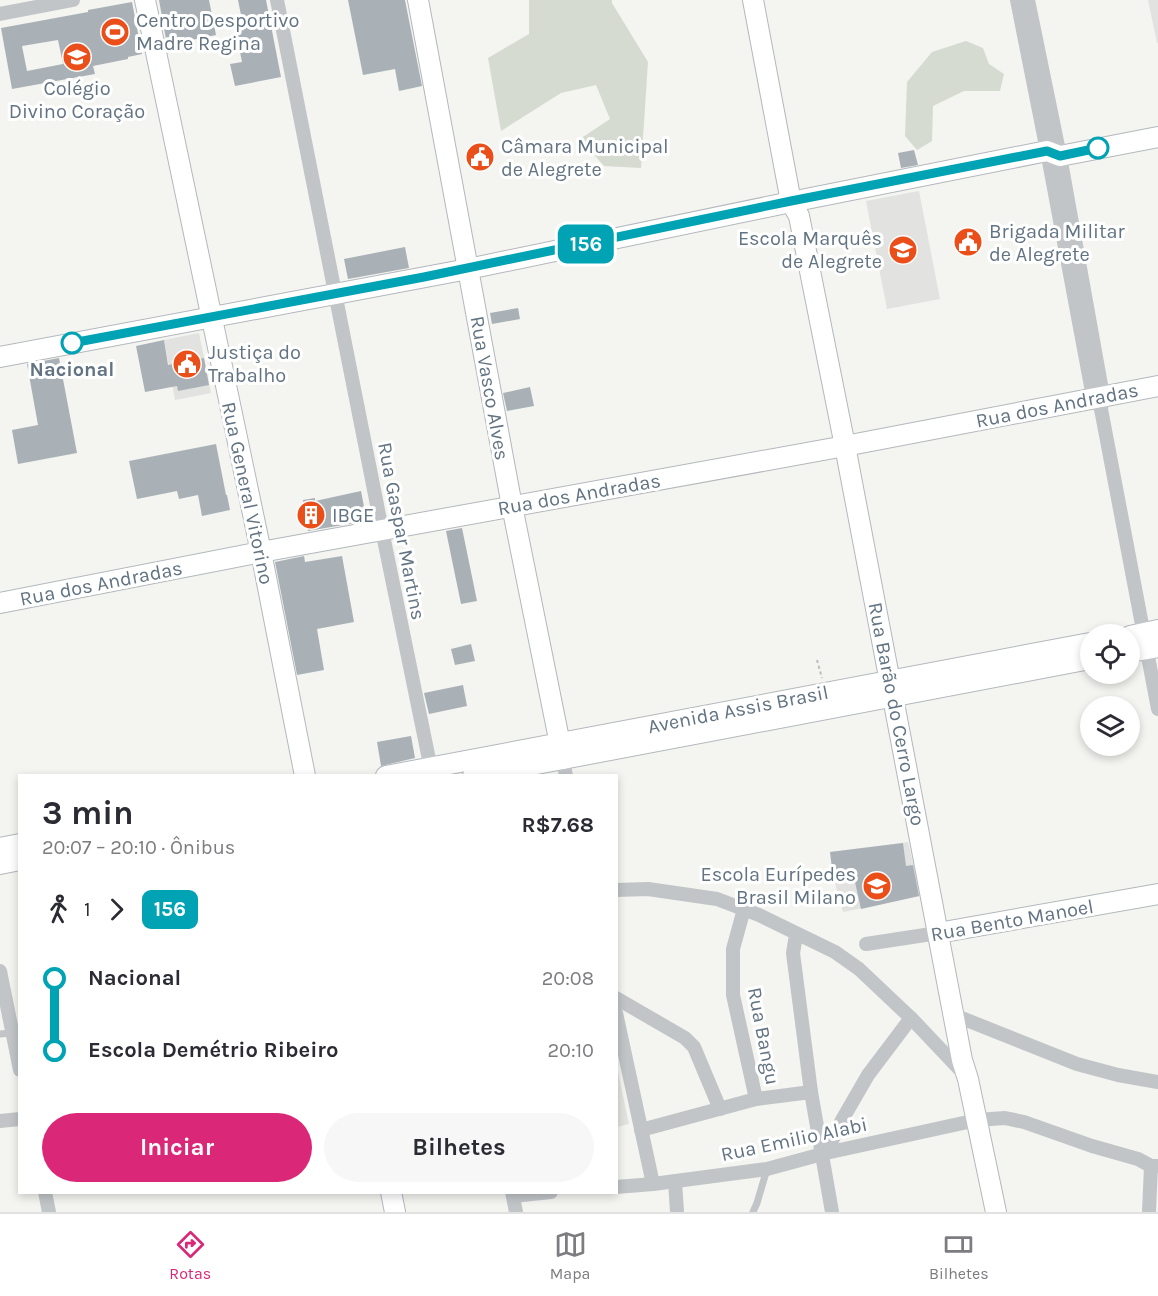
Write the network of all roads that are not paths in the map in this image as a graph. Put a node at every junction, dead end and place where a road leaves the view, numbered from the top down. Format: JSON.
{"nodes":[{"id":1,"x":73,"y":0,"type":"edge"},
{"id":2,"x":145,"y":0,"type":"edge"},
{"id":3,"x":277,"y":0,"type":"edge"},
{"id":4,"x":418,"y":0,"type":"edge"},
{"id":5,"x":753,"y":0,"type":"edge"},
{"id":6,"x":764,"y":0,"type":"edge"},
{"id":7,"x":1017,"y":0,"type":"edge"},
{"id":8,"x":1028,"y":0,"type":"edge"},
{"id":9,"x":0,"y":14,"type":"edge"},
{"id":10,"x":1158,"y":137,"type":"edge"},
{"id":11,"x":1053,"y":153,"type":"junction"},
{"id":12,"x":798,"y":206,"type":"junction"},
{"id":13,"x":468,"y":268,"type":"junction"},
{"id":14,"x":336,"y":294,"type":"junction"},
{"id":15,"x":211,"y":316,"type":"junction"},
{"id":16,"x":0,"y":357,"type":"edge"},
{"id":17,"x":1158,"y":386,"type":"edge"},
{"id":18,"x":1099,"y":401,"type":"junction"},
{"id":19,"x":845,"y":446,"type":"junction"},
{"id":20,"x":512,"y":506,"type":"junction"},
{"id":21,"x":382,"y":530,"type":"junction"},
{"id":22,"x":261,"y":552,"type":"junction"},
{"id":23,"x":0,"y":603,"type":"edge"},
{"id":24,"x":1144,"y":641,"type":"edge"},
{"id":25,"x":1080,"y":645,"type":"edge"},
{"id":26,"x":1080,"y":661,"type":"edge"},
{"id":27,"x":892,"y":688,"type":"junction"},
{"id":28,"x":1158,"y":709,"type":"edge"},
{"id":29,"x":754,"y":714,"type":"junction"},
{"id":30,"x":563,"y":759,"type":"edge"},
{"id":31,"x":480,"y":769,"type":"edge"},
{"id":32,"x":432,"y":771,"type":"edge"},
{"id":33,"x":305,"y":774,"type":"edge"},
{"id":34,"x":404,"y":774,"type":"edge"},
{"id":35,"x":18,"y":844,"type":"edge"},
{"id":36,"x":0,"y":848,"type":"edge"},
{"id":37,"x":18,"y":860,"type":"edge"},
{"id":38,"x":0,"y":864,"type":"edge"},
{"id":39,"x":618,"y":890,"type":"edge"},
{"id":40,"x":1158,"y":894,"type":"edge"},
{"id":41,"x":744,"y":909,"type":"junction"},
{"id":42,"x":938,"y":933,"type":"junction"},
{"id":43,"x":796,"y":934,"type":"junction"},
{"id":44,"x":866,"y":944,"type":"dead end"},
{"id":45,"x":0,"y":971,"type":"edge"},
{"id":46,"x":3,"y":999,"type":"edge"},
{"id":47,"x":618,"y":999,"type":"edge"},
{"id":48,"x":954,"y":1015,"type":"junction"},
{"id":49,"x":910,"y":1018,"type":"junction"},
{"id":50,"x":618,"y":1022,"type":"edge"},
{"id":51,"x":6,"y":1033,"type":"edge"},
{"id":52,"x":18,"y":1065,"type":"edge"},
{"id":53,"x":968,"y":1079,"type":"junction"},
{"id":54,"x":1158,"y":1082,"type":"edge"},
{"id":55,"x":811,"y":1092,"type":"junction"},
{"id":56,"x":756,"y":1099,"type":"junction"},
{"id":57,"x":720,"y":1109,"type":"junction"},
{"id":58,"x":18,"y":1119,"type":"edge"},
{"id":59,"x":977,"y":1120,"type":"junction"},
{"id":60,"x":0,"y":1121,"type":"edge"},
{"id":61,"x":641,"y":1130,"type":"junction"},
{"id":62,"x":824,"y":1153,"type":"junction"},
{"id":63,"x":1155,"y":1166,"type":"edge"},
{"id":64,"x":767,"y":1169,"type":"junction"},
{"id":65,"x":675,"y":1181,"type":"junction"},
{"id":66,"x":653,"y":1184,"type":"junction"},
{"id":67,"x":618,"y":1187,"type":"edge"},
{"id":68,"x":45,"y":1194,"type":"edge"},
{"id":69,"x":391,"y":1194,"type":"edge"},
{"id":70,"x":513,"y":1194,"type":"edge"},
{"id":71,"x":48,"y":1212,"type":"edge"},
{"id":72,"x":395,"y":1212,"type":"edge"},
{"id":73,"x":516,"y":1212,"type":"edge"},
{"id":74,"x":677,"y":1212,"type":"edge"},
{"id":75,"x":753,"y":1212,"type":"edge"},
{"id":76,"x":832,"y":1212,"type":"edge"},
{"id":77,"x":996,"y":1212,"type":"edge"},
{"id":78,"x":1149,"y":1212,"type":"edge"}],
"edges":[{"from":1,"to":9,"type":"street"},
{"from":2,"to":15,"type":"street","name":"Rua General Vitorino"},
{"from":3,"to":14,"type":"street","name":"Rua Gaspar Martins"},
{"from":4,"to":13,"type":"street","name":"Rua Vasco Alves"},
{"from":5,"to":12,"type":"street","name":"Rua Barão do Cerro Largo"},
{"from":6,"to":12,"type":"street","name":"Rua Barão do Cerro Largo"},
{"from":7,"to":11,"type":"street"},
{"from":8,"to":11,"type":"street"},
{"from":10,"to":11,"type":"street"},
{"from":11,"to":12,"type":"street"},
{"from":11,"to":18,"type":"street"},
{"from":12,"to":13,"type":"street"},
{"from":12,"to":19,"type":"street","name":"Rua Barão do Cerro Largo"},
{"from":13,"to":14,"type":"street"},
{"from":13,"to":20,"type":"street","name":"Rua Vasco Alves"},
{"from":14,"to":15,"type":"street"},
{"from":14,"to":21,"type":"street","name":"Rua Gaspar Martins"},
{"from":15,"to":16,"type":"street"},
{"from":15,"to":22,"type":"street","name":"Rua General Vitorino"},
{"from":17,"to":18,"type":"street","name":"Rua dos Andradas"},
{"from":18,"to":19,"type":"street","name":"Rua dos Andradas"},
{"from":18,"to":24,"type":"street"},
{"from":19,"to":20,"type":"street","name":"Rua dos Andradas"},
{"from":19,"to":27,"type":"street","name":"Rua Barão do Cerro Largo"},
{"from":20,"to":21,"type":"street","name":"Rua dos Andradas"},
{"from":20,"to":30,"type":"street","name":"Rua Vasco Alves"},
{"from":21,"to":22,"type":"street","name":"Rua dos Andradas"},
{"from":21,"to":32,"type":"street","name":"Rua Gaspar Martins"},
{"from":22,"to":23,"type":"street","name":"Rua dos Andradas"},
{"from":22,"to":33,"type":"street","name":"Rua General Vitorino"},
{"from":24,"to":28,"type":"street"},
{"from":25,"to":27,"type":"street","name":"Avenida Assis Brasil"},
{"from":26,"to":27,"type":"street","name":"Avenida Assis Brasil"},
{"from":27,"to":29,"type":"street","name":"Avenida Assis Brasil"},
{"from":27,"to":29,"type":"street","name":"Avenida Assis Brasil"},
{"from":27,"to":42,"type":"street","name":"Rua Barão do Cerro Largo"},
{"from":29,"to":30,"type":"street","name":"Avenida Assis Brasil"},
{"from":30,"to":31,"type":"street","name":"Avenida Assis Brasil"},
{"from":31,"to":32,"type":"street","name":"Avenida Assis Brasil"},
{"from":32,"to":34,"type":"street","name":"Avenida Assis Brasil"},
{"from":35,"to":36,"type":"street"},
{"from":37,"to":38,"type":"street"},
{"from":39,"to":41,"type":"street"},
{"from":40,"to":42,"type":"street","name":"Rua Bento Manoel"},
{"from":41,"to":43,"type":"street"},
{"from":41,"to":56,"type":"street","name":"Rua Bangu"},
{"from":42,"to":44,"type":"street","name":"Rua Bento Manoel"},
{"from":42,"to":48,"type":"street","name":"Rua Barão do Cerro Largo"},
{"from":43,"to":49,"type":"street"},
{"from":43,"to":55,"type":"street"},
{"from":45,"to":46,"type":"street"},
{"from":46,"to":51,"type":"street"},
{"from":47,"to":57,"type":"street"},
{"from":48,"to":53,"type":"street","name":"Rua Barão do Cerro Largo"},
{"from":48,"to":54,"type":"street"},
{"from":49,"to":53,"type":"street"},
{"from":49,"to":62,"type":"street"},
{"from":50,"to":61,"type":"street"},
{"from":51,"to":52,"type":"street"},
{"from":53,"to":59,"type":"street","name":"Rua Barão do Cerro Largo"},
{"from":55,"to":56,"type":"street"},
{"from":55,"to":62,"type":"street"},
{"from":56,"to":57,"type":"street"},
{"from":57,"to":61,"type":"street"},
{"from":58,"to":60,"type":"street"},
{"from":59,"to":62,"type":"street","name":"Rua Emilio Alabi"},
{"from":59,"to":63,"type":"street","name":"Rua Emilio Alabi"},
{"from":59,"to":77,"type":"street","name":"Rua Barão do Cerro Largo"},
{"from":61,"to":66,"type":"street"},
{"from":62,"to":64,"type":"street","name":"Rua Emilio Alabi"},
{"from":62,"to":76,"type":"street"},
{"from":63,"to":78,"type":"street"},
{"from":64,"to":65,"type":"street","name":"Rua Emilio Alabi"},
{"from":64,"to":75,"type":"lane"},
{"from":65,"to":66,"type":"street","name":"Rua Emilio Alabi"},
{"from":65,"to":74,"type":"street"},
{"from":66,"to":67,"type":"street","name":"Rua Emilio Alabi"},
{"from":68,"to":71,"type":"street"},
{"from":69,"to":72,"type":"street"},
{"from":70,"to":73,"type":"street"}]}
